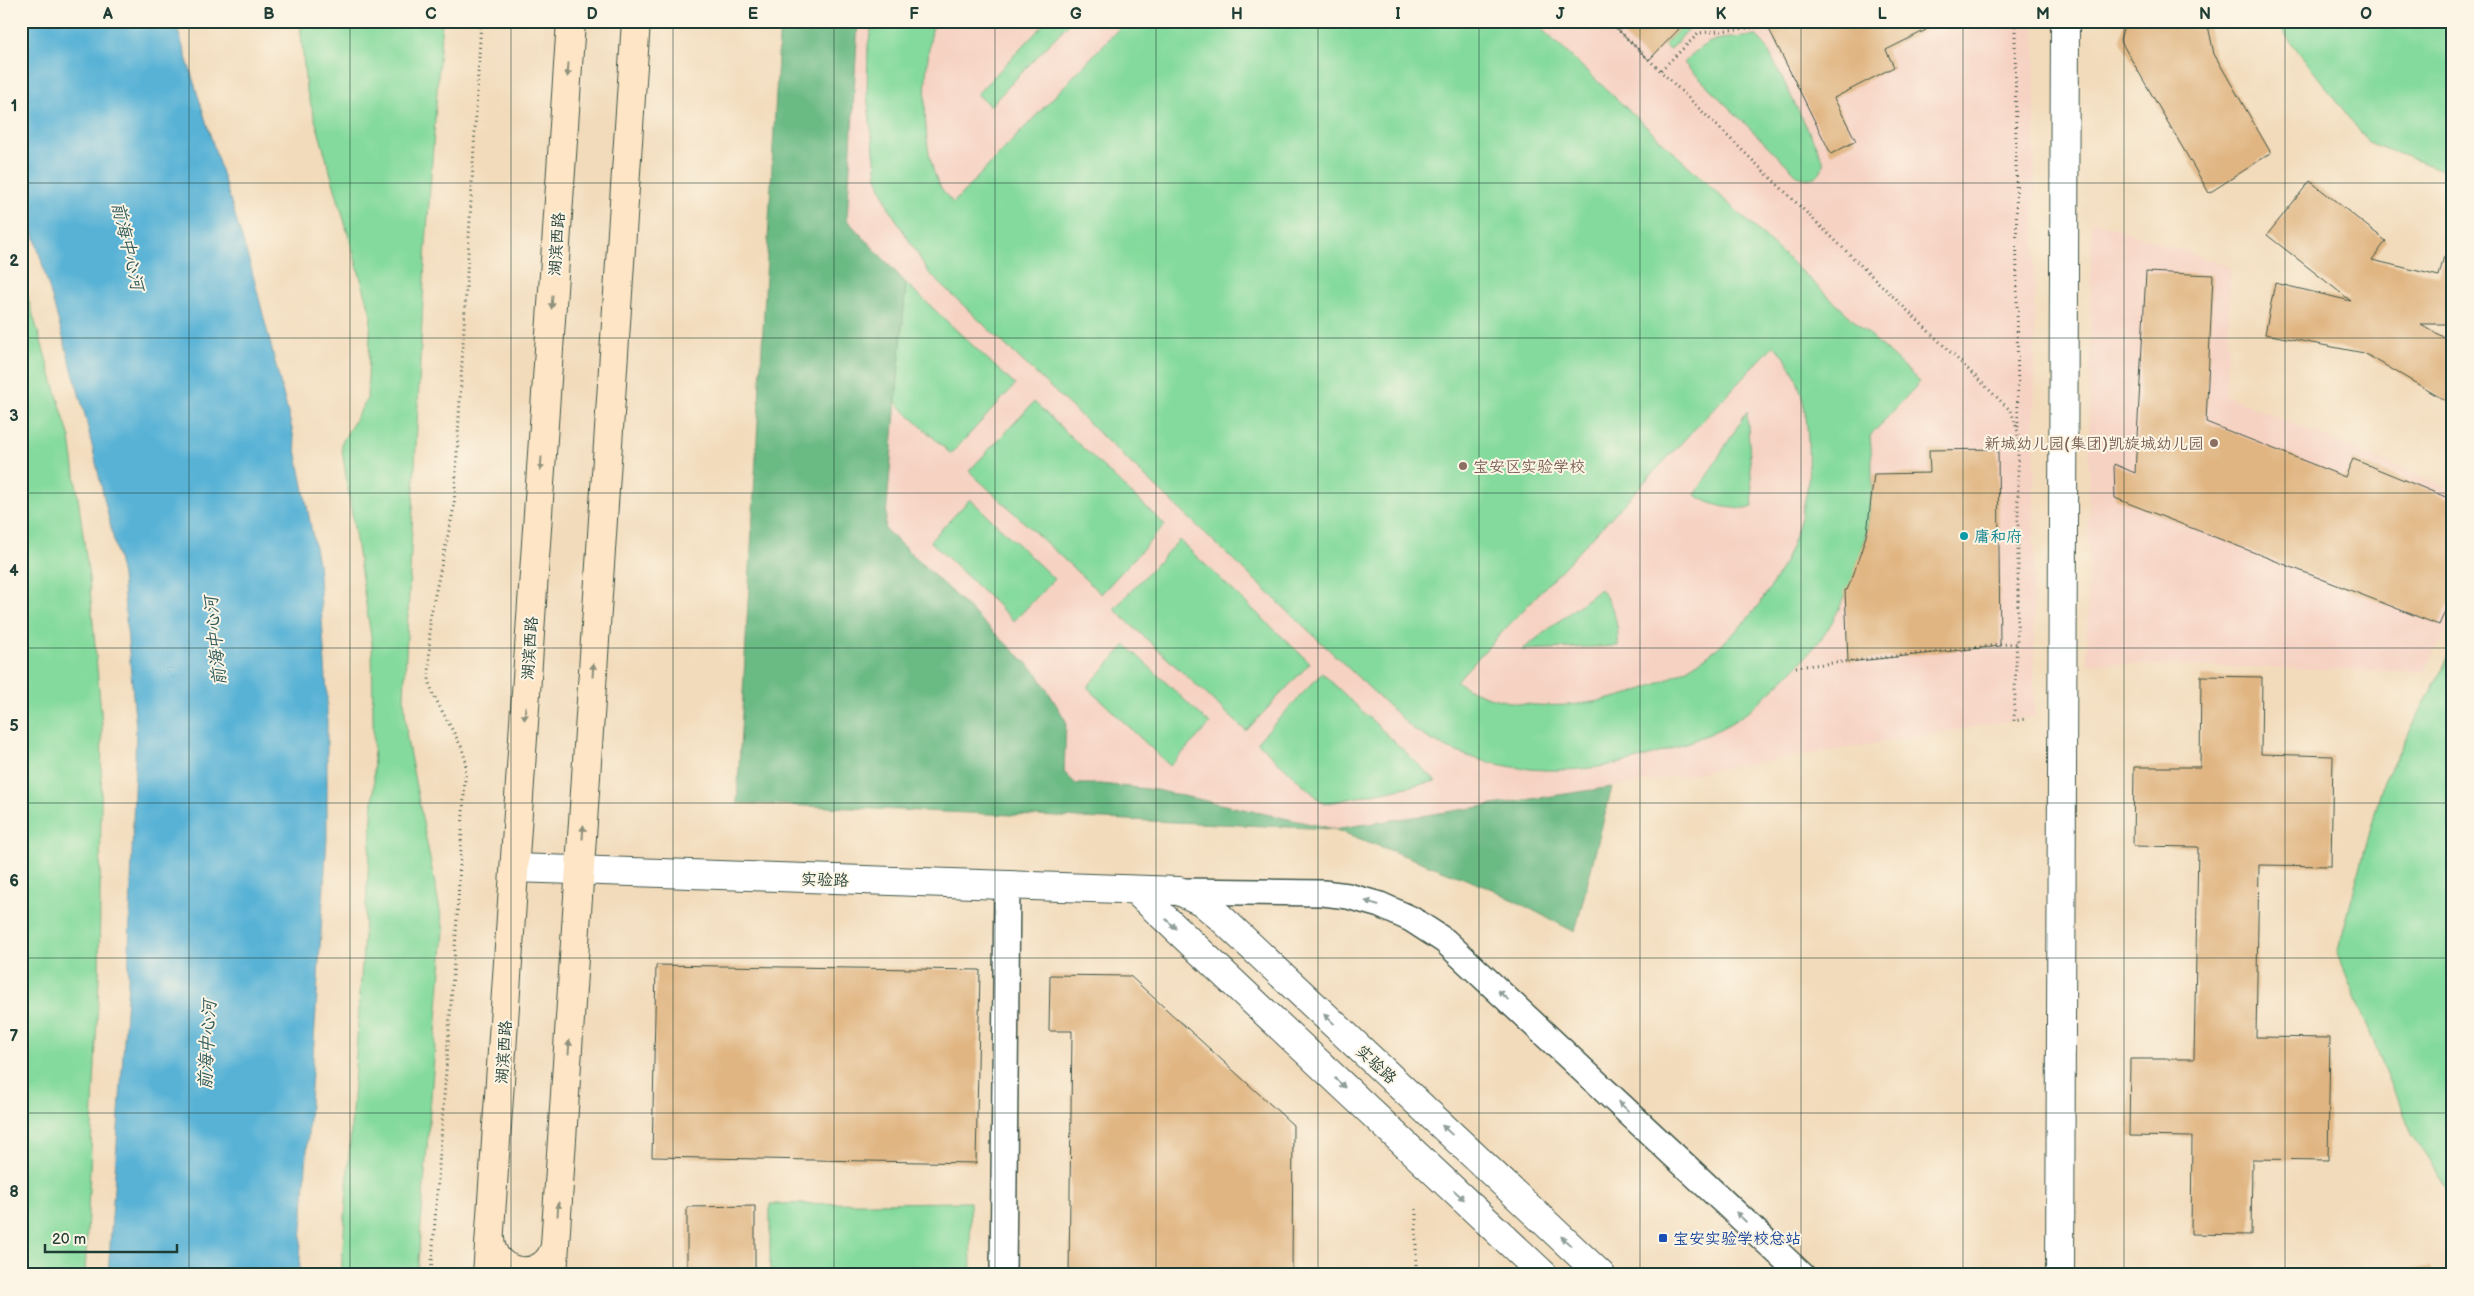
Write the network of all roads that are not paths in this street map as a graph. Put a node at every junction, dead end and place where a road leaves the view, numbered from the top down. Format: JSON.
{"nodes":[{"id":1,"x":571,"y":21,"type":"edge"},
{"id":2,"x":636,"y":21,"type":"edge"},
{"id":3,"x":2065,"y":21,"type":"edge"},
{"id":4,"x":515,"y":868,"type":"junction"},
{"id":5,"x":580,"y":870,"type":"junction"},
{"id":6,"x":1007,"y":886,"type":"junction"},
{"id":7,"x":1136,"y":891,"type":"junction"},
{"id":8,"x":1178,"y":891,"type":"junction"},
{"id":9,"x":490,"y":1237,"type":"junction"},
{"id":10,"x":555,"y":1246,"type":"junction"},
{"id":11,"x":488,"y":1275,"type":"edge"},
{"id":12,"x":553,"y":1275,"type":"edge"},
{"id":13,"x":1003,"y":1275,"type":"edge"},
{"id":14,"x":1544,"y":1275,"type":"edge"},
{"id":15,"x":1601,"y":1275,"type":"edge"},
{"id":16,"x":1802,"y":1275,"type":"edge"},
{"id":17,"x":2060,"y":1275,"type":"edge"}],
"edges":[{"from":1,"to":4,"type":"main road","name":"湖滨西路","one_way":true},
{"from":5,"to":2,"type":"main road","one_way":true},
{"from":3,"to":17,"type":"street"},
{"from":4,"to":5,"type":"street","name":"实验路"},
{"from":4,"to":9,"type":"main road","name":"湖滨西路"},
{"from":5,"to":6,"type":"street","name":"实验路"},
{"from":10,"to":5,"type":"main road","one_way":true},
{"from":6,"to":7,"type":"street","name":"实验路"},
{"from":6,"to":13,"type":"lane"},
{"from":7,"to":8,"type":"street","name":"实验路"},
{"from":7,"to":14,"type":"street","one_way":true},
{"from":15,"to":8,"type":"street","name":"实验路","one_way":true},
{"from":16,"to":8,"type":"lane","one_way":true},
{"from":9,"to":10,"type":"main road"},
{"from":9,"to":11,"type":"main road","name":"湖滨西路"},
{"from":10,"to":12,"type":"main road"}]}
